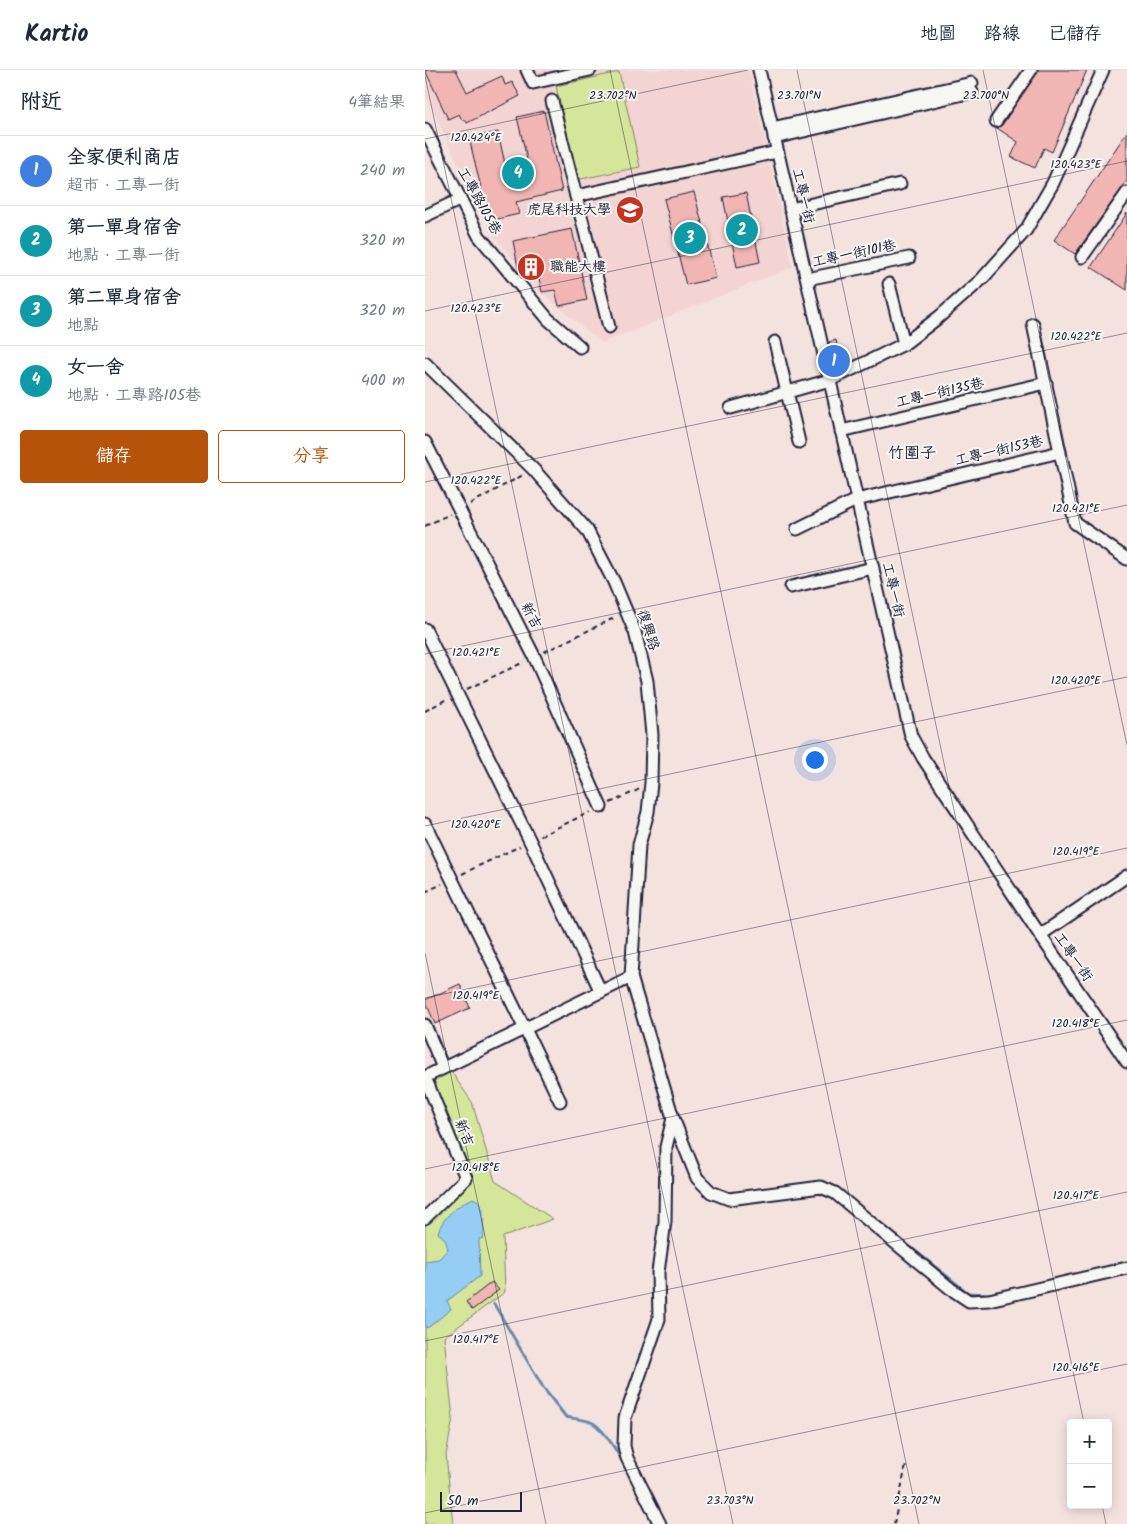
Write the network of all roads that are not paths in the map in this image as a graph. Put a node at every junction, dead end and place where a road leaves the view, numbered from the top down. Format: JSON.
{"nodes":[{"id":1,"x":527,"y":70,"type":"edge"},
{"id":2,"x":590,"y":70,"type":"edge"},
{"id":3,"x":759,"y":70,"type":"edge"},
{"id":4,"x":1031,"y":70,"type":"edge"},
{"id":5,"x":1103,"y":70,"type":"edge"},
{"id":6,"x":972,"y":87,"type":"dead end"},
{"id":7,"x":553,"y":101,"type":"dead end"},
{"id":8,"x":996,"y":121,"type":"dead end"},
{"id":9,"x":425,"y":129,"type":"edge"},
{"id":10,"x":773,"y":133,"type":"junction"},
{"id":11,"x":777,"y":152,"type":"junction"},
{"id":12,"x":900,"y":184,"type":"dead end"},
{"id":13,"x":1127,"y":192,"type":"edge"},
{"id":14,"x":576,"y":196,"type":"junction"},
{"id":15,"x":459,"y":200,"type":"junction"},
{"id":16,"x":791,"y":209,"type":"junction"},
{"id":17,"x":425,"y":216,"type":"edge"},
{"id":18,"x":1082,"y":257,"type":"dead end"},
{"id":19,"x":909,"y":258,"type":"dead end"},
{"id":20,"x":807,"y":279,"type":"junction"},
{"id":21,"x":889,"y":284,"type":"dead end"},
{"id":22,"x":1033,"y":324,"type":"dead end"},
{"id":23,"x":609,"y":327,"type":"dead end"},
{"id":24,"x":775,"y":342,"type":"dead end"},
{"id":25,"x":904,"y":344,"type":"junction"},
{"id":26,"x":580,"y":347,"type":"dead end"},
{"id":27,"x":425,"y":363,"type":"edge"},
{"id":28,"x":830,"y":380,"type":"junction"},
{"id":29,"x":1046,"y":383,"type":"junction"},
{"id":30,"x":788,"y":392,"type":"junction"},
{"id":31,"x":731,"y":408,"type":"dead end"},
{"id":32,"x":841,"y":431,"type":"junction"},
{"id":33,"x":425,"y":442,"type":"edge"},
{"id":34,"x":799,"y":442,"type":"dead end"},
{"id":35,"x":1061,"y":452,"type":"junction"},
{"id":36,"x":856,"y":500,"type":"junction"},
{"id":37,"x":797,"y":529,"type":"dead end"},
{"id":38,"x":1127,"y":559,"type":"edge"},
{"id":39,"x":873,"y":568,"type":"junction"},
{"id":40,"x":791,"y":587,"type":"dead end"},
{"id":41,"x":425,"y":629,"type":"edge"},
{"id":42,"x":601,"y":807,"type":"dead end"},
{"id":43,"x":425,"y":824,"type":"edge"},
{"id":44,"x":1127,"y":876,"type":"edge"},
{"id":45,"x":1040,"y":935,"type":"junction"},
{"id":46,"x":631,"y":977,"type":"junction"},
{"id":47,"x":601,"y":992,"type":"junction"},
{"id":48,"x":425,"y":1025,"type":"edge"},
{"id":49,"x":525,"y":1028,"type":"junction"},
{"id":50,"x":1127,"y":1062,"type":"edge"},
{"id":51,"x":443,"y":1068,"type":"junction"},
{"id":52,"x":425,"y":1077,"type":"edge"},
{"id":53,"x":560,"y":1101,"type":"dead end"},
{"id":54,"x":673,"y":1118,"type":"junction"},
{"id":55,"x":426,"y":1215,"type":"edge"},
{"id":56,"x":1127,"y":1268,"type":"edge"},
{"id":57,"x":659,"y":1524,"type":"edge"}],
"edges":[{"from":1,"to":2,"type":"street"},
{"from":3,"to":10,"type":"street","name":"工專一街"},
{"from":4,"to":8,"type":"street"},
{"from":5,"to":25,"type":"street"},
{"from":6,"to":10,"type":"street"},
{"from":7,"to":14,"type":"street"},
{"from":9,"to":15,"type":"street","name":"工專路105巷"},
{"from":10,"to":11,"type":"street","name":"工專一街"},
{"from":11,"to":14,"type":"street"},
{"from":11,"to":16,"type":"street","name":"工專一街"},
{"from":12,"to":16,"type":"street"},
{"from":13,"to":18,"type":"street"},
{"from":14,"to":23,"type":"street"},
{"from":15,"to":17,"type":"street"},
{"from":15,"to":26,"type":"street","name":"工專路105巷"},
{"from":16,"to":20,"type":"street","name":"工專一街"},
{"from":19,"to":20,"type":"street","name":"工專一街101巷"},
{"from":20,"to":28,"type":"street","name":"工專一街"},
{"from":21,"to":25,"type":"street"},
{"from":22,"to":29,"type":"street"},
{"from":24,"to":30,"type":"street"},
{"from":25,"to":28,"type":"street"},
{"from":27,"to":46,"type":"street","name":"復興路"},
{"from":28,"to":30,"type":"street"},
{"from":28,"to":32,"type":"street","name":"工專一街"},
{"from":29,"to":32,"type":"street","name":"工專一街135巷"},
{"from":29,"to":35,"type":"street"},
{"from":30,"to":31,"type":"street"},
{"from":30,"to":34,"type":"street"},
{"from":32,"to":36,"type":"street","name":"工專一街"},
{"from":33,"to":42,"type":"street","name":"新吉"},
{"from":35,"to":36,"type":"street","name":"工專一街153巷"},
{"from":35,"to":38,"type":"street"},
{"from":36,"to":37,"type":"street","name":"工專一街153巷"},
{"from":36,"to":39,"type":"street","name":"工專一街"},
{"from":39,"to":40,"type":"street"},
{"from":39,"to":45,"type":"street","name":"工專一街"},
{"from":41,"to":47,"type":"street"},
{"from":43,"to":49,"type":"street"},
{"from":44,"to":45,"type":"street"},
{"from":45,"to":50,"type":"street","name":"工專一街"},
{"from":46,"to":47,"type":"street","name":"新吉"},
{"from":46,"to":54,"type":"street"},
{"from":47,"to":49,"type":"street","name":"新吉"},
{"from":48,"to":51,"type":"street"},
{"from":49,"to":51,"type":"street","name":"新吉"},
{"from":49,"to":53,"type":"street"},
{"from":51,"to":52,"type":"street","name":"新吉"},
{"from":52,"to":55,"type":"street","name":"新吉"},
{"from":54,"to":56,"type":"street"},
{"from":54,"to":57,"type":"street"}]}
